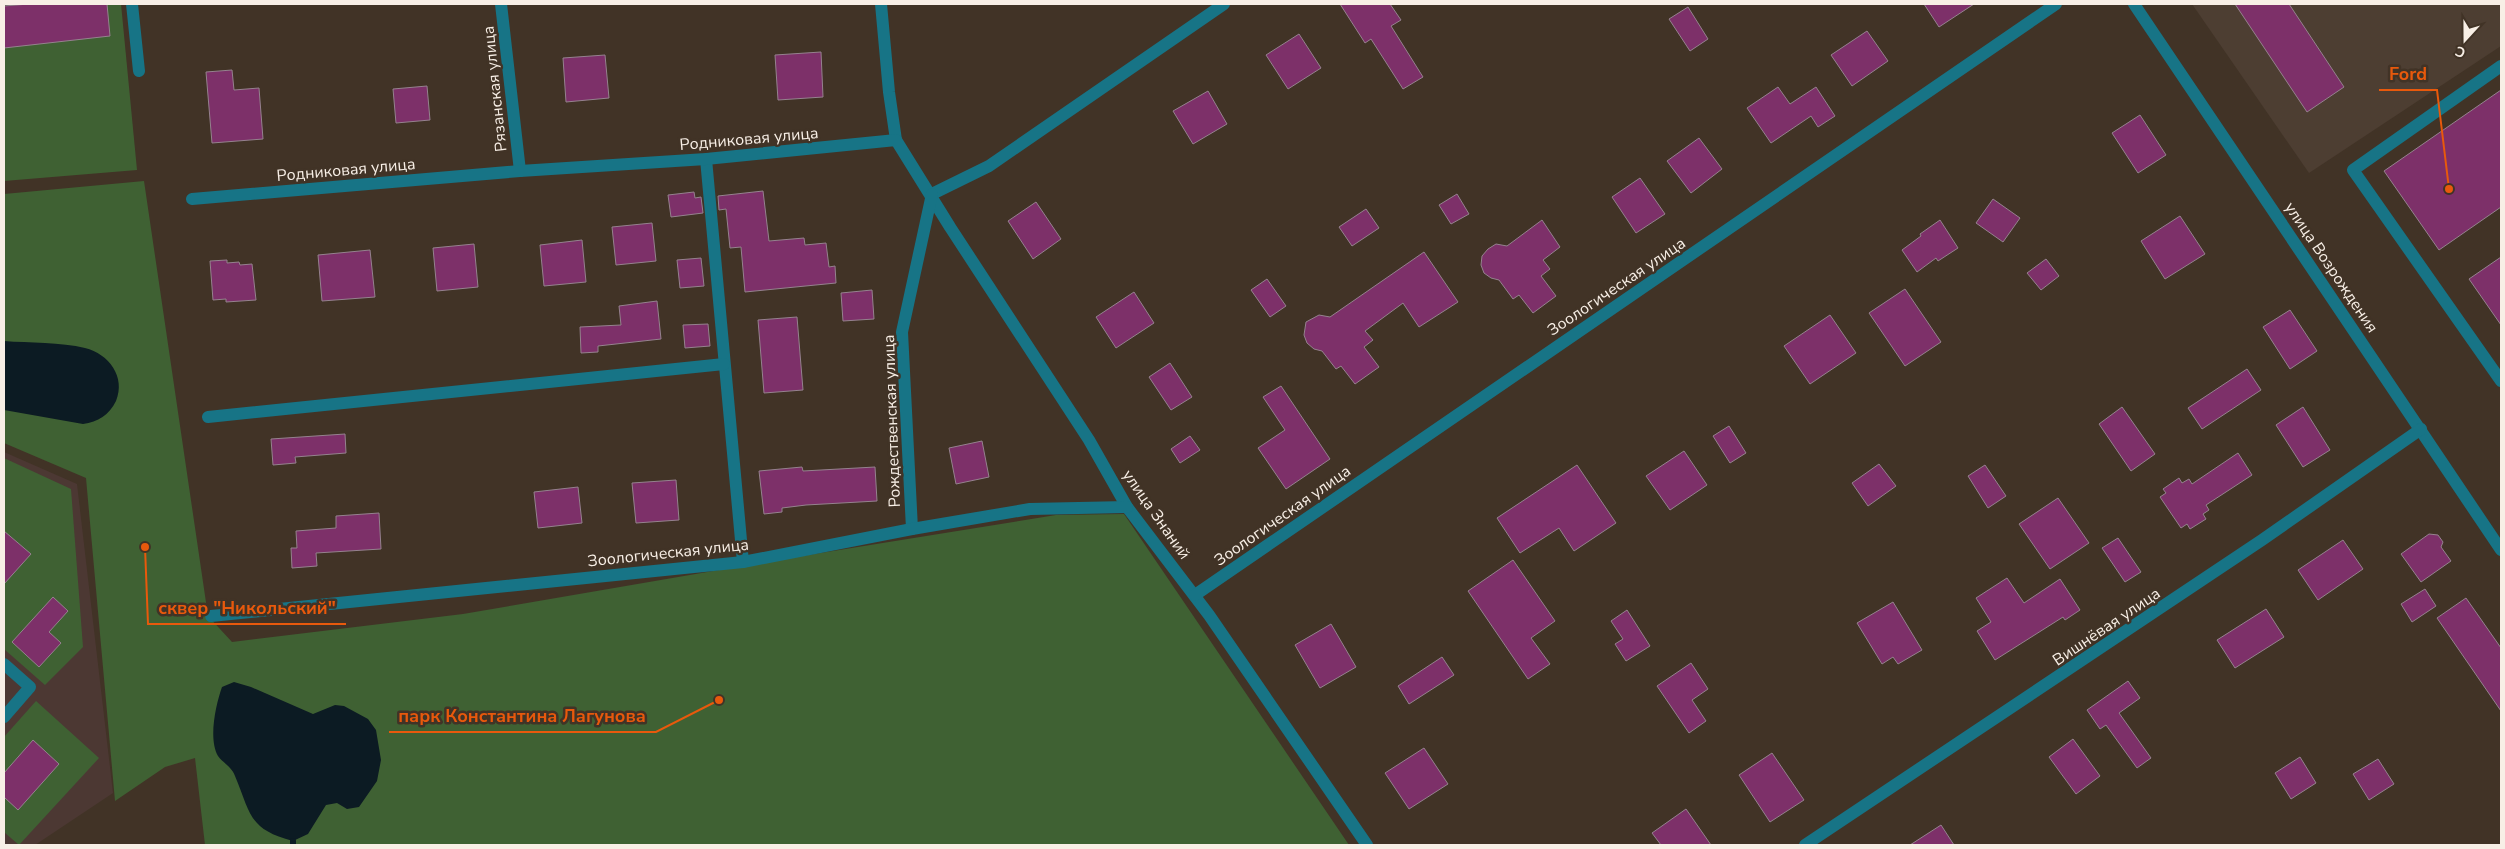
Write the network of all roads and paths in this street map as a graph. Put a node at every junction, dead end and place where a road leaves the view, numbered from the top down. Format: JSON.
{"nodes":[{"id":1,"x":132,"y":4,"type":"edge"},
{"id":2,"x":501,"y":4,"type":"edge"},
{"id":3,"x":881,"y":4,"type":"edge"},
{"id":4,"x":1224,"y":4,"type":"edge"},
{"id":5,"x":2056,"y":4,"type":"edge"},
{"id":6,"x":2134,"y":4,"type":"edge"},
{"id":7,"x":2501,"y":66,"type":"edge"},
{"id":8,"x":139,"y":71,"type":"dead end"},
{"id":9,"x":896,"y":140,"type":"junction"},
{"id":10,"x":706,"y":159,"type":"junction"},
{"id":11,"x":520,"y":171,"type":"junction"},
{"id":12,"x":932,"y":194,"type":"junction"},
{"id":13,"x":192,"y":199,"type":"dead end"},
{"id":14,"x":724,"y":364,"type":"junction"},
{"id":15,"x":2501,"y":381,"type":"edge"},
{"id":16,"x":208,"y":417,"type":"dead end"},
{"id":17,"x":2421,"y":429,"type":"junction"},
{"id":18,"x":1127,"y":507,"type":"junction"},
{"id":19,"x":912,"y":529,"type":"junction"},
{"id":20,"x":2501,"y":550,"type":"edge"},
{"id":21,"x":743,"y":562,"type":"junction"},
{"id":22,"x":1195,"y":596,"type":"junction"},
{"id":23,"x":210,"y":616,"type":"dead end"},
{"id":24,"x":4,"y":664,"type":"edge"},
{"id":25,"x":4,"y":717,"type":"edge"},
{"id":26,"x":1367,"y":845,"type":"edge"},
{"id":27,"x":1805,"y":845,"type":"edge"}],
"edges":[{"from":1,"to":8,"type":"street"},
{"from":2,"to":11,"type":"street","name":"Рязанская улица"},
{"from":3,"to":9,"type":"street"},
{"from":4,"to":12,"type":"street"},
{"from":5,"to":22,"type":"street","name":"Зоологическая улица"},
{"from":6,"to":17,"type":"street","name":"улица Возрождения"},
{"from":7,"to":15,"type":"street"},
{"from":9,"to":10,"type":"street","name":"Родниковая улица"},
{"from":9,"to":12,"type":"street"},
{"from":10,"to":11,"type":"street","name":"Родниковая улица"},
{"from":10,"to":14,"type":"street"},
{"from":11,"to":13,"type":"street","name":"Родниковая улица"},
{"from":12,"to":18,"type":"street","name":"улица Знаний"},
{"from":12,"to":19,"type":"street","name":"Рождественская улица"},
{"from":14,"to":16,"type":"street"},
{"from":14,"to":21,"type":"street"},
{"from":17,"to":20,"type":"street","name":"улица Возрождения"},
{"from":17,"to":27,"type":"street","name":"Вишнёвая улица"},
{"from":18,"to":19,"type":"street","name":"Зоологическая улица"},
{"from":18,"to":22,"type":"street","name":"улица Знаний"},
{"from":19,"to":21,"type":"street","name":"Зоологическая улица"},
{"from":21,"to":23,"type":"street","name":"Зоологическая улица"},
{"from":22,"to":26,"type":"street","name":"улица Знаний"},
{"from":24,"to":25,"type":"street"}]}
